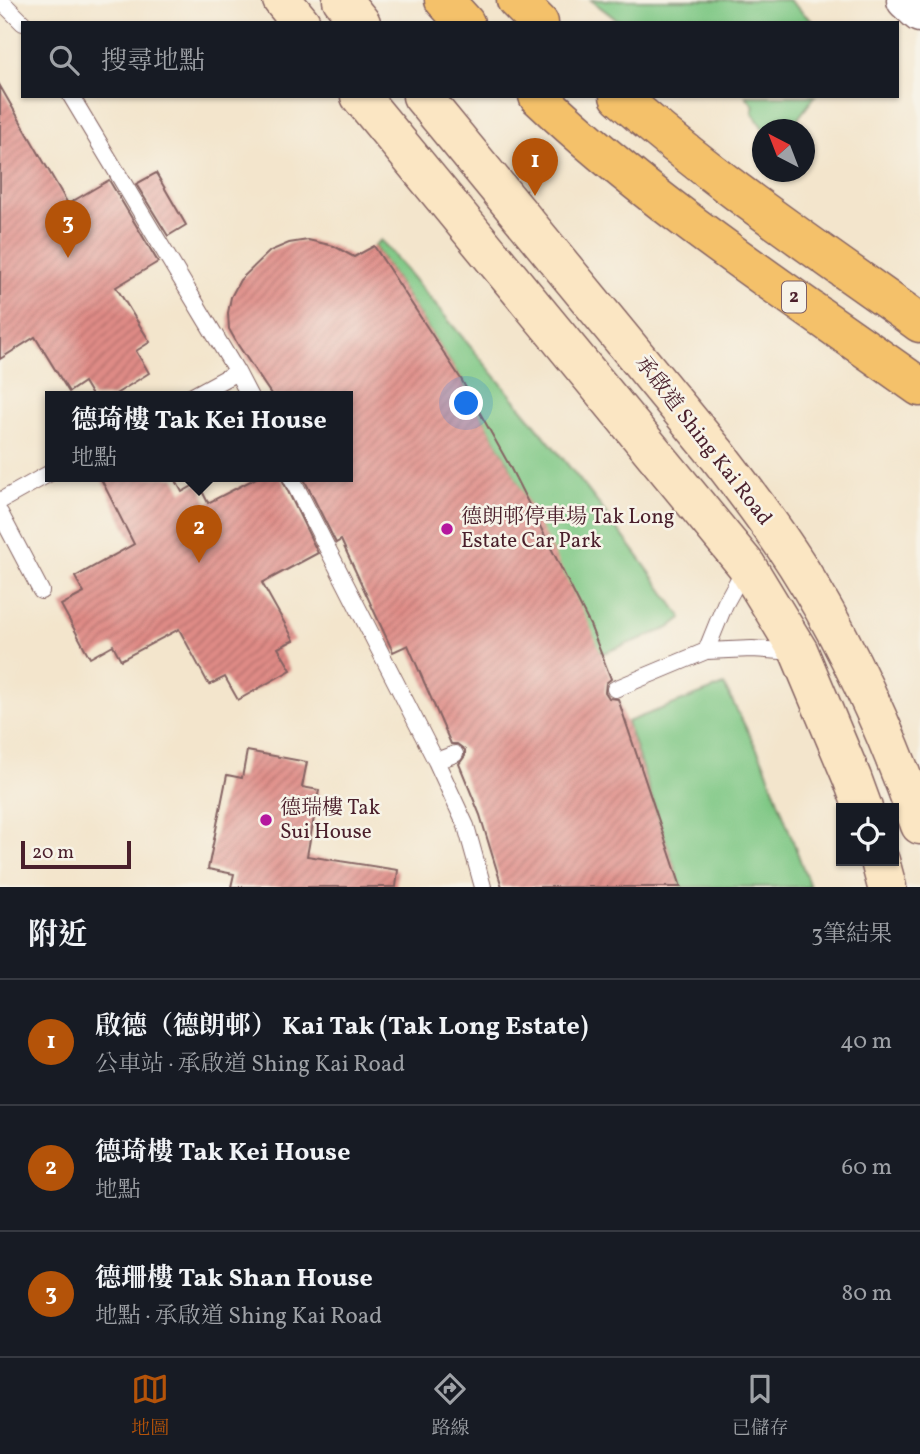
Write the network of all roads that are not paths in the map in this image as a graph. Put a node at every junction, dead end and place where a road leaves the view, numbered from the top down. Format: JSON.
{"nodes":[{"id":1,"x":0,"y":0,"type":"edge"},
{"id":2,"x":282,"y":0,"type":"edge"},
{"id":3,"x":342,"y":0,"type":"edge"},
{"id":4,"x":444,"y":0,"type":"edge"},
{"id":5,"x":516,"y":0,"type":"edge"},
{"id":6,"x":906,"y":0,"type":"edge"},
{"id":7,"x":920,"y":13,"type":"edge"},
{"id":8,"x":21,"y":21,"type":"edge"},
{"id":9,"x":299,"y":21,"type":"edge"},
{"id":10,"x":359,"y":21,"type":"edge"},
{"id":11,"x":463,"y":21,"type":"edge"},
{"id":12,"x":537,"y":21,"type":"edge"},
{"id":13,"x":72,"y":98,"type":"edge"},
{"id":14,"x":362,"y":98,"type":"edge"},
{"id":15,"x":424,"y":98,"type":"edge"},
{"id":16,"x":540,"y":98,"type":"edge"},
{"id":17,"x":621,"y":98,"type":"edge"},
{"id":18,"x":920,"y":323,"type":"edge"},
{"id":19,"x":237,"y":372,"type":"junction"},
{"id":20,"x":920,"y":387,"type":"edge"},
{"id":21,"x":202,"y":391,"type":"edge"},
{"id":22,"x":247,"y":391,"type":"edge"},
{"id":23,"x":45,"y":476,"type":"edge"},
{"id":24,"x":294,"y":482,"type":"edge"},
{"id":25,"x":0,"y":500,"type":"edge"},
{"id":26,"x":0,"y":513,"type":"edge"},
{"id":27,"x":746,"y":565,"type":"junction"},
{"id":28,"x":41,"y":591,"type":"dead end"},
{"id":29,"x":706,"y":651,"type":"junction"},
{"id":30,"x":799,"y":652,"type":"junction"},
{"id":31,"x":615,"y":689,"type":"dead end"},
{"id":32,"x":455,"y":754,"type":"dead end"},
{"id":33,"x":436,"y":761,"type":"junction"},
{"id":34,"x":861,"y":803,"type":"edge"},
{"id":35,"x":920,"y":825,"type":"edge"},
{"id":36,"x":881,"y":866,"type":"edge"},
{"id":37,"x":483,"y":887,"type":"edge"},
{"id":38,"x":887,"y":887,"type":"edge"}],
"edges":[{"from":1,"to":8,"type":"lane"},
{"from":2,"to":9,"type":"main road"},
{"from":3,"to":10,"type":"main road"},
{"from":4,"to":11,"type":"highway"},
{"from":5,"to":12,"type":"highway"},
{"from":6,"to":7,"type":"street"},
{"from":13,"to":19,"type":"lane"},
{"from":14,"to":27,"type":"main road","name":"承啟道 Shing Kai Road"},
{"from":15,"to":35,"type":"main road","name":"承啟道 Shing Kai Road"},
{"from":16,"to":20,"type":"highway","number":"2"},
{"from":17,"to":18,"type":"highway"},
{"from":19,"to":21,"type":"lane"},
{"from":19,"to":22,"type":"lane"},
{"from":23,"to":25,"type":"lane"},
{"from":24,"to":33,"type":"lane"},
{"from":26,"to":28,"type":"lane"},
{"from":27,"to":29,"type":"lane"},
{"from":27,"to":30,"type":"main road","name":"承啟道 Shing Kai Road"},
{"from":29,"to":30,"type":"lane"},
{"from":29,"to":31,"type":"lane"},
{"from":30,"to":34,"type":"main road","name":"承啟道 Shing Kai Road"},
{"from":32,"to":33,"type":"lane"},
{"from":33,"to":37,"type":"lane"},
{"from":36,"to":38,"type":"main road"}]}
